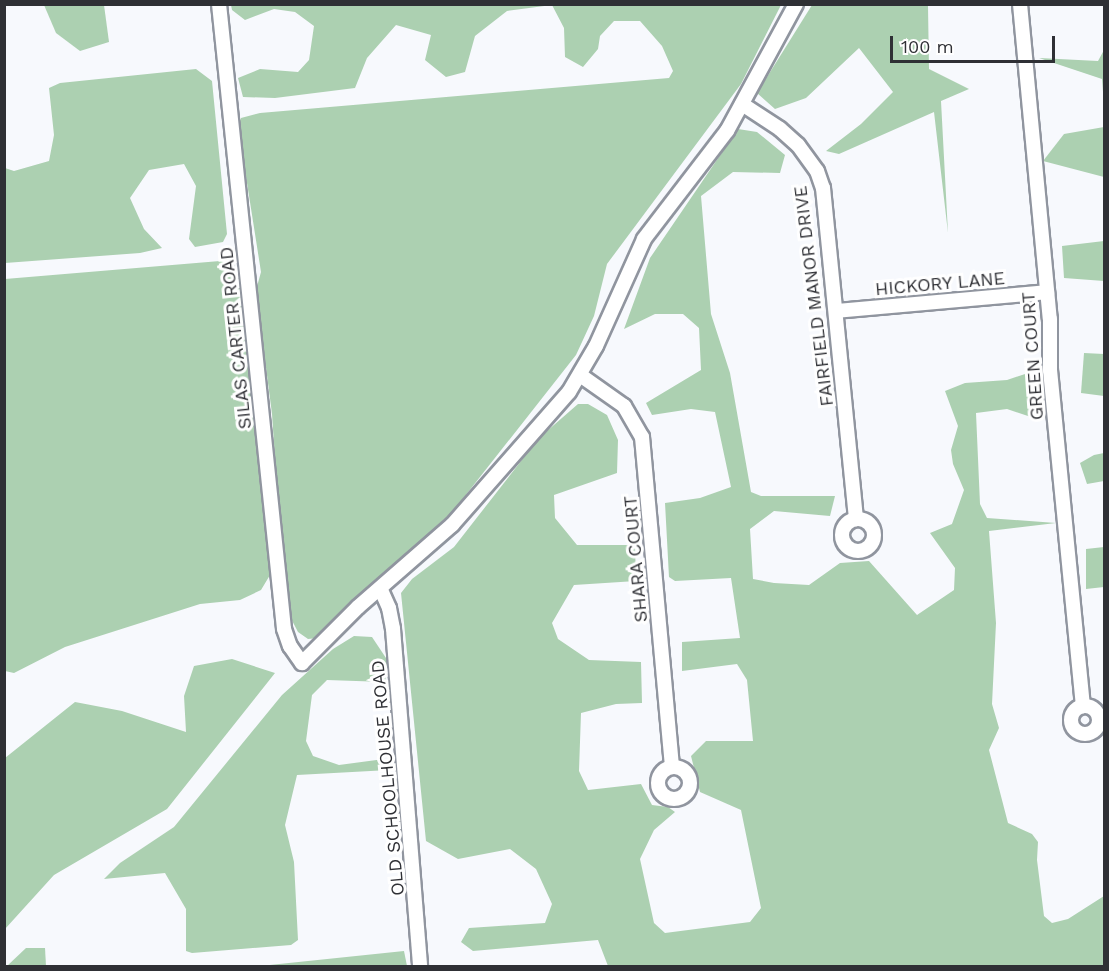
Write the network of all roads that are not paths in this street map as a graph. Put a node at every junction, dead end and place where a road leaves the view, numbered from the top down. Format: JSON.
{"nodes":[{"id":1,"x":219,"y":4,"type":"edge"},
{"id":2,"x":796,"y":4,"type":"edge"},
{"id":3,"x":1020,"y":4,"type":"edge"},
{"id":4,"x":742,"y":104,"type":"junction"},
{"id":5,"x":1047,"y":292,"type":"junction"},
{"id":6,"x":836,"y":311,"type":"junction"},
{"id":7,"x":580,"y":375,"type":"junction"},
{"id":8,"x":856,"y":519,"type":"dead end"},
{"id":9,"x":381,"y":590,"type":"junction"},
{"id":10,"x":1083,"y":706,"type":"dead end"},
{"id":11,"x":672,"y":767,"type":"dead end"},
{"id":12,"x":420,"y":966,"type":"edge"}],
"edges":[{"from":1,"to":9,"type":"street","name":"SILAS CARTER ROAD"},
{"from":2,"to":4,"type":"street"},
{"from":3,"to":5,"type":"street","name":"GREEN COURT"},
{"from":4,"to":6,"type":"street","name":"FAIRFIELD MANOR DRIVE"},
{"from":4,"to":7,"type":"street"},
{"from":5,"to":6,"type":"street","name":"HICKORY LANE"},
{"from":5,"to":10,"type":"street","name":"GREEN COURT"},
{"from":6,"to":8,"type":"street","name":"FAIRFIELD MANOR DRIVE"},
{"from":7,"to":9,"type":"street"},
{"from":7,"to":11,"type":"street","name":"SHARA COURT"},
{"from":9,"to":12,"type":"street","name":"OLD SCHOOLHOUSE ROAD"}]}
